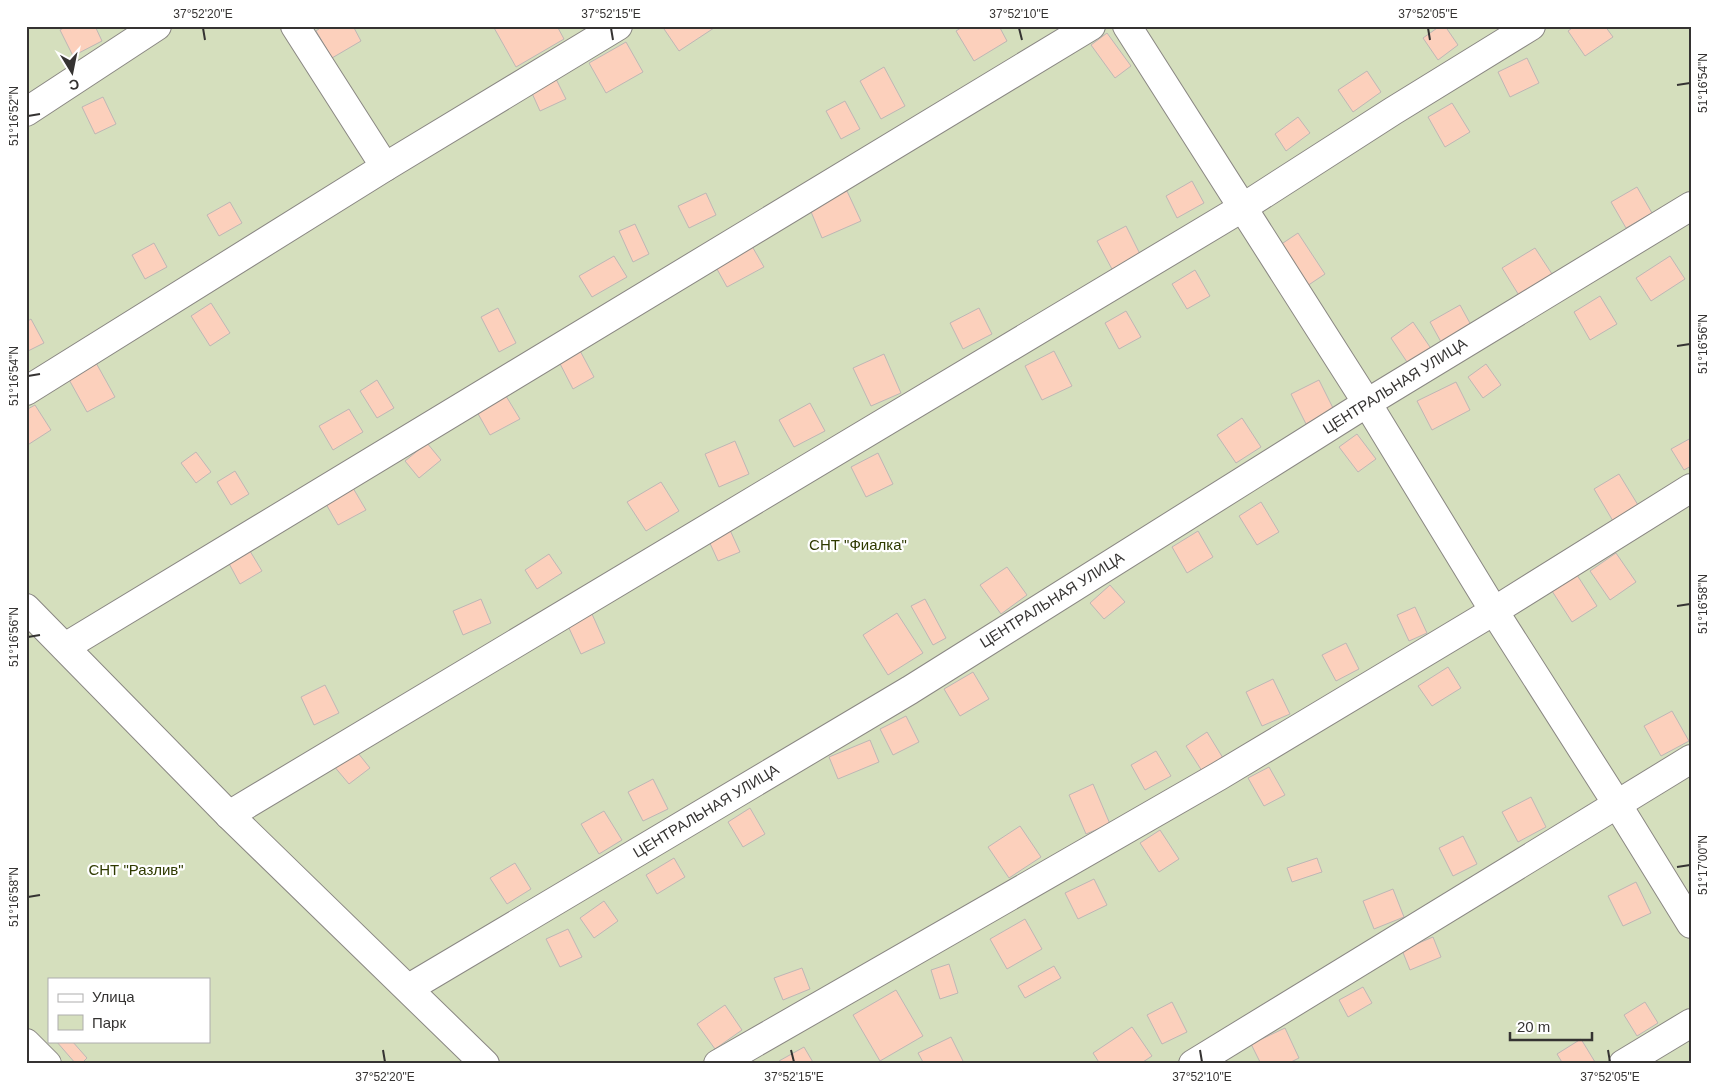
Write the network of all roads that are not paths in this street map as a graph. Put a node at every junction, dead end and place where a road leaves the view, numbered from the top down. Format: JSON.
{"nodes":[{"id":1,"x":157,"y":26,"type":"edge"},
{"id":2,"x":295,"y":26,"type":"edge"},
{"id":3,"x":618,"y":26,"type":"edge"},
{"id":4,"x":1091,"y":26,"type":"edge"},
{"id":5,"x":1127,"y":26,"type":"edge"},
{"id":6,"x":1531,"y":26,"type":"edge"},
{"id":7,"x":26,"y":112,"type":"edge"},
{"id":8,"x":386,"y":167,"type":"junction"},
{"id":9,"x":1691,"y":206,"type":"edge"},
{"id":10,"x":1242,"y":208,"type":"junction"},
{"id":11,"x":26,"y":390,"type":"edge"},
{"id":12,"x":1366,"y":403,"type":"junction"},
{"id":13,"x":1691,"y":488,"type":"edge"},
{"id":14,"x":26,"y":608,"type":"edge"},
{"id":15,"x":1494,"y":611,"type":"junction"},
{"id":16,"x":66,"y":647,"type":"junction"},
{"id":17,"x":1691,"y":759,"type":"edge"},
{"id":18,"x":1618,"y":804,"type":"junction"},
{"id":19,"x":229,"y":815,"type":"junction"},
{"id":20,"x":1691,"y":924,"type":"edge"},
{"id":21,"x":409,"y":988,"type":"junction"},
{"id":22,"x":1691,"y":1023,"type":"edge"},
{"id":23,"x":26,"y":1043,"type":"edge"},
{"id":24,"x":47,"y":1064,"type":"edge"},
{"id":25,"x":485,"y":1064,"type":"edge"},
{"id":26,"x":718,"y":1064,"type":"edge"},
{"id":27,"x":1193,"y":1064,"type":"edge"},
{"id":28,"x":1623,"y":1064,"type":"edge"}],
"edges":[{"from":1,"to":7,"type":"street"},
{"from":2,"to":8,"type":"street"},
{"from":3,"to":8,"type":"street"},
{"from":4,"to":16,"type":"street"},
{"from":5,"to":10,"type":"street"},
{"from":6,"to":10,"type":"street"},
{"from":8,"to":11,"type":"street"},
{"from":9,"to":12,"type":"street","name":"ЦЕНТРАЛЬНАЯ УЛИЦА"},
{"from":10,"to":12,"type":"street"},
{"from":10,"to":19,"type":"street"},
{"from":12,"to":15,"type":"street"},
{"from":12,"to":21,"type":"street","name":"ЦЕНТРАЛЬНАЯ УЛИЦА"},
{"from":13,"to":15,"type":"street"},
{"from":14,"to":16,"type":"street"},
{"from":15,"to":18,"type":"street"},
{"from":15,"to":26,"type":"street"},
{"from":16,"to":19,"type":"street"},
{"from":17,"to":18,"type":"street"},
{"from":18,"to":20,"type":"street"},
{"from":18,"to":27,"type":"street"},
{"from":19,"to":21,"type":"street"},
{"from":21,"to":25,"type":"street"},
{"from":22,"to":28,"type":"street"},
{"from":23,"to":24,"type":"street"}]}
